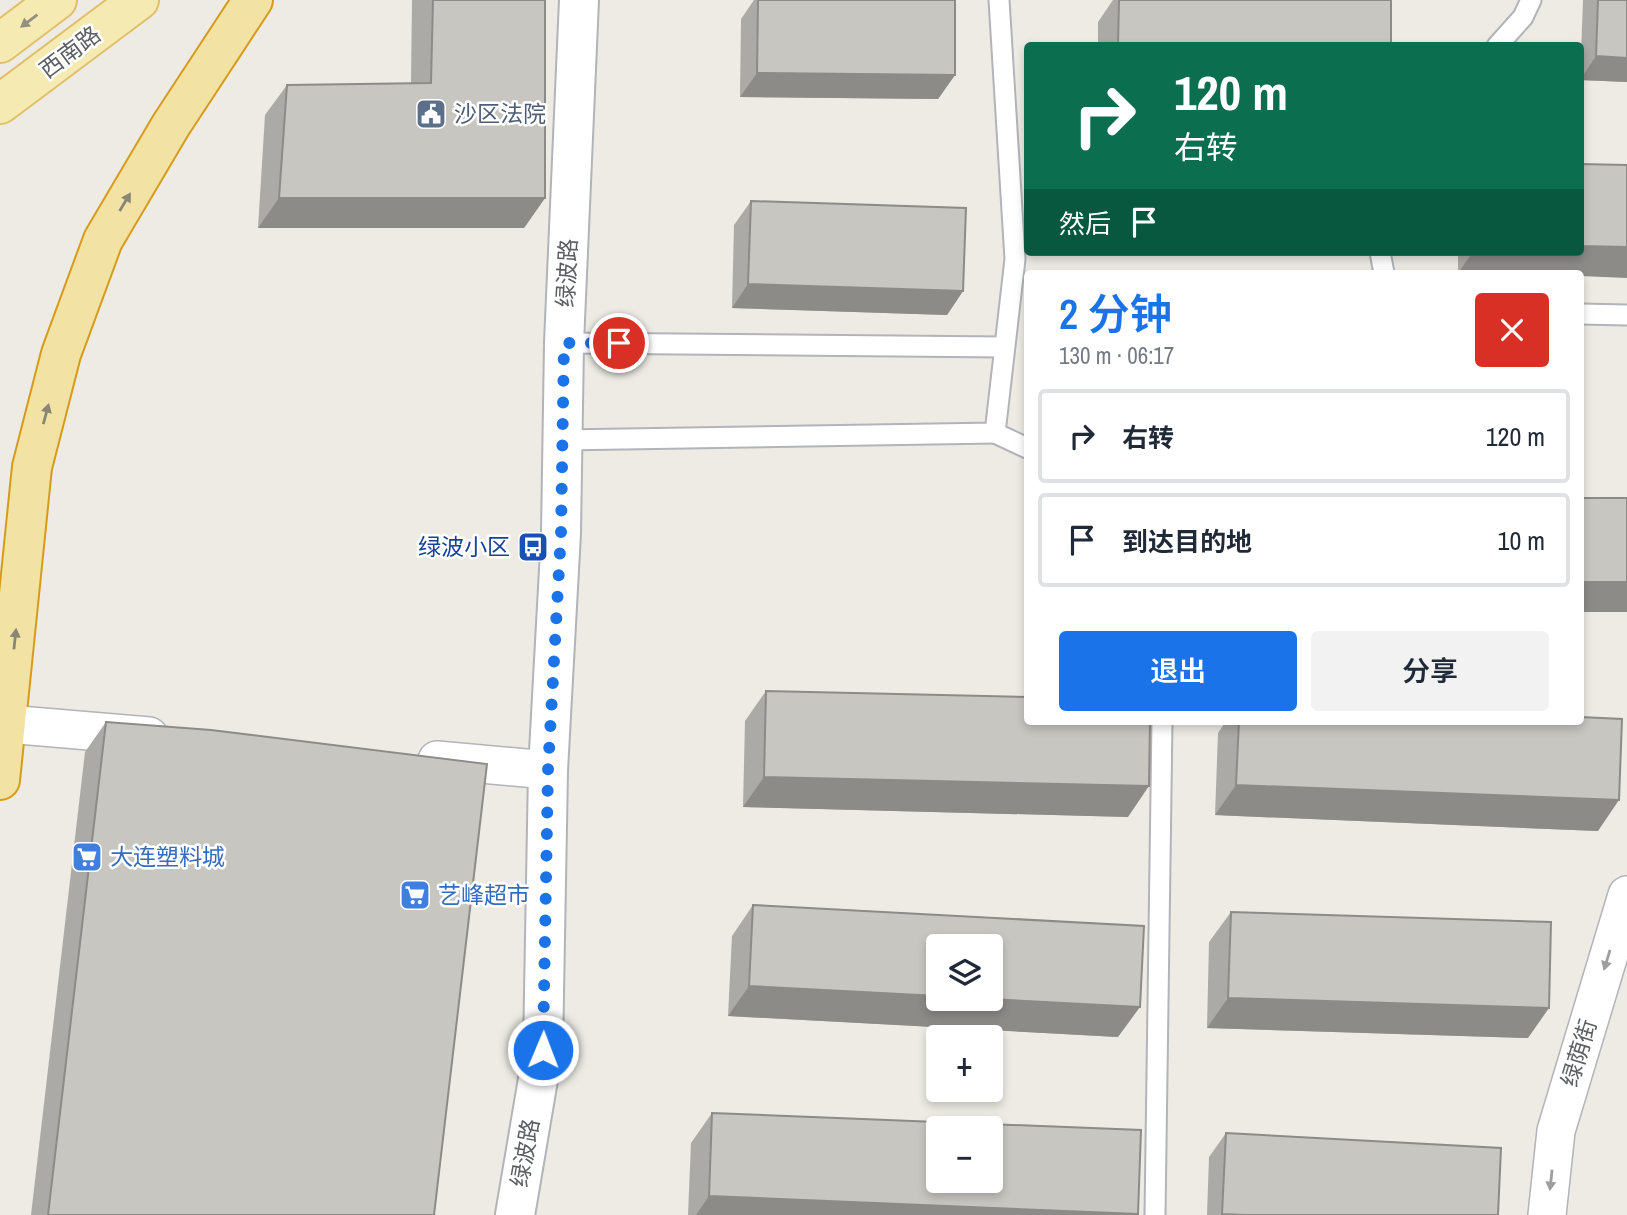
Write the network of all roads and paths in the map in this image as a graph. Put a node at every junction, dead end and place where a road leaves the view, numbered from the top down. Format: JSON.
{"nodes":[{"id":1,"x":57,"y":0,"type":"edge"},
{"id":2,"x":253,"y":0,"type":"edge"},
{"id":3,"x":579,"y":0,"type":"edge"},
{"id":4,"x":999,"y":0,"type":"edge"},
{"id":5,"x":1531,"y":0,"type":"edge"},
{"id":6,"x":125,"y":11,"type":"edge"},
{"id":7,"x":1501,"y":42,"type":"edge"},
{"id":8,"x":0,"y":43,"type":"edge"},
{"id":9,"x":0,"y":104,"type":"edge"},
{"id":10,"x":1024,"y":245,"type":"edge"},
{"id":11,"x":1015,"y":259,"type":"junction"},
{"id":12,"x":1584,"y":314,"type":"edge"},
{"id":13,"x":1627,"y":315,"type":"edge"},
{"id":14,"x":564,"y":343,"type":"junction"},
{"id":15,"x":1003,"y":347,"type":"junction"},
{"id":16,"x":995,"y":433,"type":"junction"},
{"id":17,"x":562,"y":440,"type":"junction"},
{"id":18,"x":1024,"y":447,"type":"edge"},
{"id":19,"x":7,"y":724,"type":"junction"},
{"id":20,"x":1162,"y":725,"type":"edge"},
{"id":21,"x":187,"y":739,"type":"edge"},
{"id":22,"x":409,"y":758,"type":"edge"},
{"id":23,"x":548,"y":770,"type":"junction"},
{"id":24,"x":0,"y":780,"type":"edge"},
{"id":25,"x":1627,"y":895,"type":"edge"},
{"id":26,"x":514,"y":1215,"type":"edge"},
{"id":27,"x":1156,"y":1215,"type":"edge"},
{"id":28,"x":1547,"y":1215,"type":"edge"}],
"edges":[{"from":1,"to":8,"type":"main road","one_way":true},
{"from":19,"to":2,"type":"highway","one_way":true},
{"from":3,"to":14,"type":"street","name":"绿波路"},
{"from":4,"to":11,"type":"lane"},
{"from":5,"to":7,"type":"lane"},
{"from":6,"to":9,"type":"main road","name":"西南路"},
{"from":10,"to":11,"type":"lane"},
{"from":11,"to":15,"type":"lane"},
{"from":12,"to":13,"type":"lane"},
{"from":14,"to":15,"type":"lane"},
{"from":14,"to":17,"type":"street","name":"绿波路"},
{"from":15,"to":16,"type":"lane"},
{"from":16,"to":17,"type":"lane"},
{"from":16,"to":18,"type":"lane"},
{"from":17,"to":23,"type":"street","name":"绿波路"},
{"from":19,"to":21,"type":"street"},
{"from":19,"to":24,"type":"highway"},
{"from":20,"to":27,"type":"lane"},
{"from":22,"to":23,"type":"street"},
{"from":23,"to":26,"type":"street","name":"绿波路"},
{"from":25,"to":28,"type":"street","name":"绿荫街","one_way":true}]}
